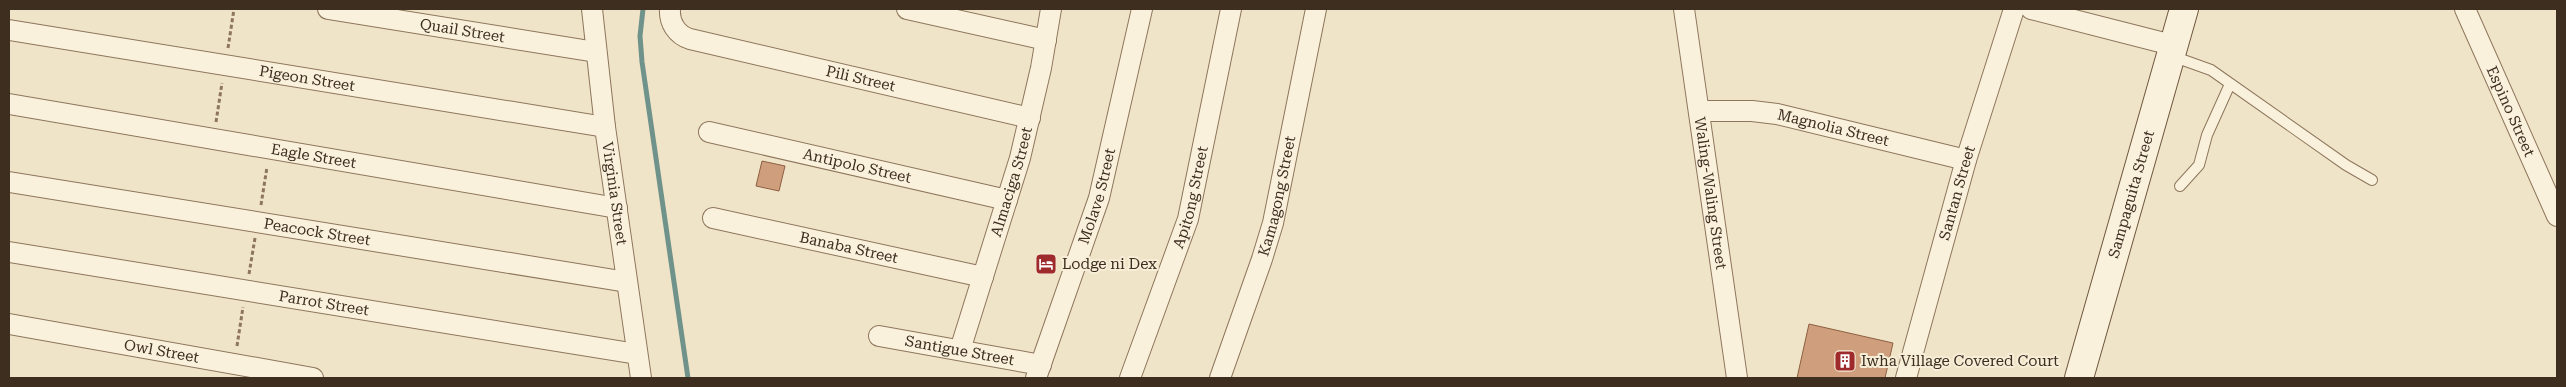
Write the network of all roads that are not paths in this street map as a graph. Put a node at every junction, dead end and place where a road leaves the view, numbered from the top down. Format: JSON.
{"nodes":[{"id":1,"x":328,"y":9,"type":"edge"},
{"id":2,"x":592,"y":9,"type":"edge"},
{"id":3,"x":670,"y":9,"type":"edge"},
{"id":4,"x":908,"y":9,"type":"edge"},
{"id":5,"x":1051,"y":9,"type":"edge"},
{"id":6,"x":1142,"y":9,"type":"edge"},
{"id":7,"x":1231,"y":9,"type":"edge"},
{"id":8,"x":1684,"y":9,"type":"edge"},
{"id":9,"x":2014,"y":9,"type":"edge"},
{"id":10,"x":2031,"y":9,"type":"edge"},
{"id":11,"x":2184,"y":9,"type":"edge"},
{"id":12,"x":2465,"y":9,"type":"edge"},
{"id":13,"x":1313,"y":10,"type":"edge"},
{"id":14,"x":9,"y":30,"type":"edge"},
{"id":15,"x":1046,"y":40,"type":"junction"},
{"id":16,"x":2171,"y":50,"type":"junction"},
{"id":17,"x":596,"y":52,"type":"junction"},
{"id":18,"x":2230,"y":84,"type":"junction"},
{"id":19,"x":9,"y":104,"type":"edge"},
{"id":20,"x":1699,"y":111,"type":"junction"},
{"id":21,"x":1030,"y":118,"type":"junction"},
{"id":22,"x":605,"y":127,"type":"junction"},
{"id":23,"x":709,"y":132,"type":"dead end"},
{"id":24,"x":1966,"y":160,"type":"junction"},
{"id":25,"x":2372,"y":180,"type":"dead end"},
{"id":26,"x":9,"y":182,"type":"edge"},
{"id":27,"x":2180,"y":186,"type":"dead end"},
{"id":28,"x":1007,"y":200,"type":"junction"},
{"id":29,"x":617,"y":208,"type":"junction"},
{"id":30,"x":2557,"y":216,"type":"edge"},
{"id":31,"x":713,"y":218,"type":"dead end"},
{"id":32,"x":9,"y":252,"type":"edge"},
{"id":33,"x":983,"y":277,"type":"junction"},
{"id":34,"x":627,"y":282,"type":"junction"},
{"id":35,"x":9,"y":324,"type":"edge"},
{"id":36,"x":879,"y":336,"type":"dead end"},
{"id":37,"x":960,"y":350,"type":"junction"},
{"id":38,"x":637,"y":354,"type":"junction"},
{"id":39,"x":1039,"y":371,"type":"edge"},
{"id":40,"x":313,"y":378,"type":"edge"},
{"id":41,"x":641,"y":378,"type":"edge"},
{"id":42,"x":1130,"y":378,"type":"edge"},
{"id":43,"x":1220,"y":378,"type":"edge"},
{"id":44,"x":1738,"y":378,"type":"edge"},
{"id":45,"x":1906,"y":378,"type":"edge"},
{"id":46,"x":2079,"y":378,"type":"edge"}],
"edges":[{"from":1,"to":17,"type":"street","name":"Quail Street"},
{"from":2,"to":17,"type":"street","name":"Virginia Street"},
{"from":3,"to":21,"type":"street","name":"Pili Street"},
{"from":4,"to":15,"type":"street"},
{"from":5,"to":15,"type":"street","name":"Almaciga Street"},
{"from":6,"to":39,"type":"street","name":"Molave Street"},
{"from":7,"to":42,"type":"street","name":"Apitong Street"},
{"from":8,"to":20,"type":"street","name":"Waling-Waling Street"},
{"from":9,"to":24,"type":"street","name":"Santan Street"},
{"from":10,"to":16,"type":"street"},
{"from":11,"to":16,"type":"street","name":"Sampaguita Street"},
{"from":12,"to":30,"type":"street","name":"Espino Street"},
{"from":13,"to":43,"type":"street","name":"Kamagong Street"},
{"from":14,"to":22,"type":"street","name":"Pigeon Street"},
{"from":15,"to":21,"type":"street","name":"Almaciga Street"},
{"from":16,"to":18,"type":"lane"},
{"from":16,"to":46,"type":"street","name":"Sampaguita Street"},
{"from":17,"to":22,"type":"street","name":"Virginia Street"},
{"from":18,"to":25,"type":"lane"},
{"from":18,"to":27,"type":"lane"},
{"from":19,"to":29,"type":"street","name":"Eagle Street"},
{"from":20,"to":24,"type":"street","name":"Magnolia Street"},
{"from":20,"to":44,"type":"street","name":"Waling-Waling Street"},
{"from":21,"to":28,"type":"street","name":"Almaciga Street"},
{"from":22,"to":29,"type":"street","name":"Virginia Street"},
{"from":23,"to":28,"type":"street","name":"Antipolo Street"},
{"from":24,"to":45,"type":"street","name":"Santan Street"},
{"from":26,"to":34,"type":"street","name":"Peacock Street"},
{"from":28,"to":33,"type":"street","name":"Almaciga Street"},
{"from":29,"to":34,"type":"street","name":"Virginia Street"},
{"from":31,"to":33,"type":"street","name":"Banaba Street"},
{"from":32,"to":38,"type":"street","name":"Parrot Street"},
{"from":33,"to":37,"type":"street","name":"Almaciga Street"},
{"from":34,"to":38,"type":"street","name":"Virginia Street"},
{"from":35,"to":40,"type":"street","name":"Owl Street"},
{"from":36,"to":37,"type":"street","name":"Santigue Street"},
{"from":37,"to":39,"type":"street","name":"Santigue Street"},
{"from":38,"to":41,"type":"street","name":"Virginia Street"}]}
